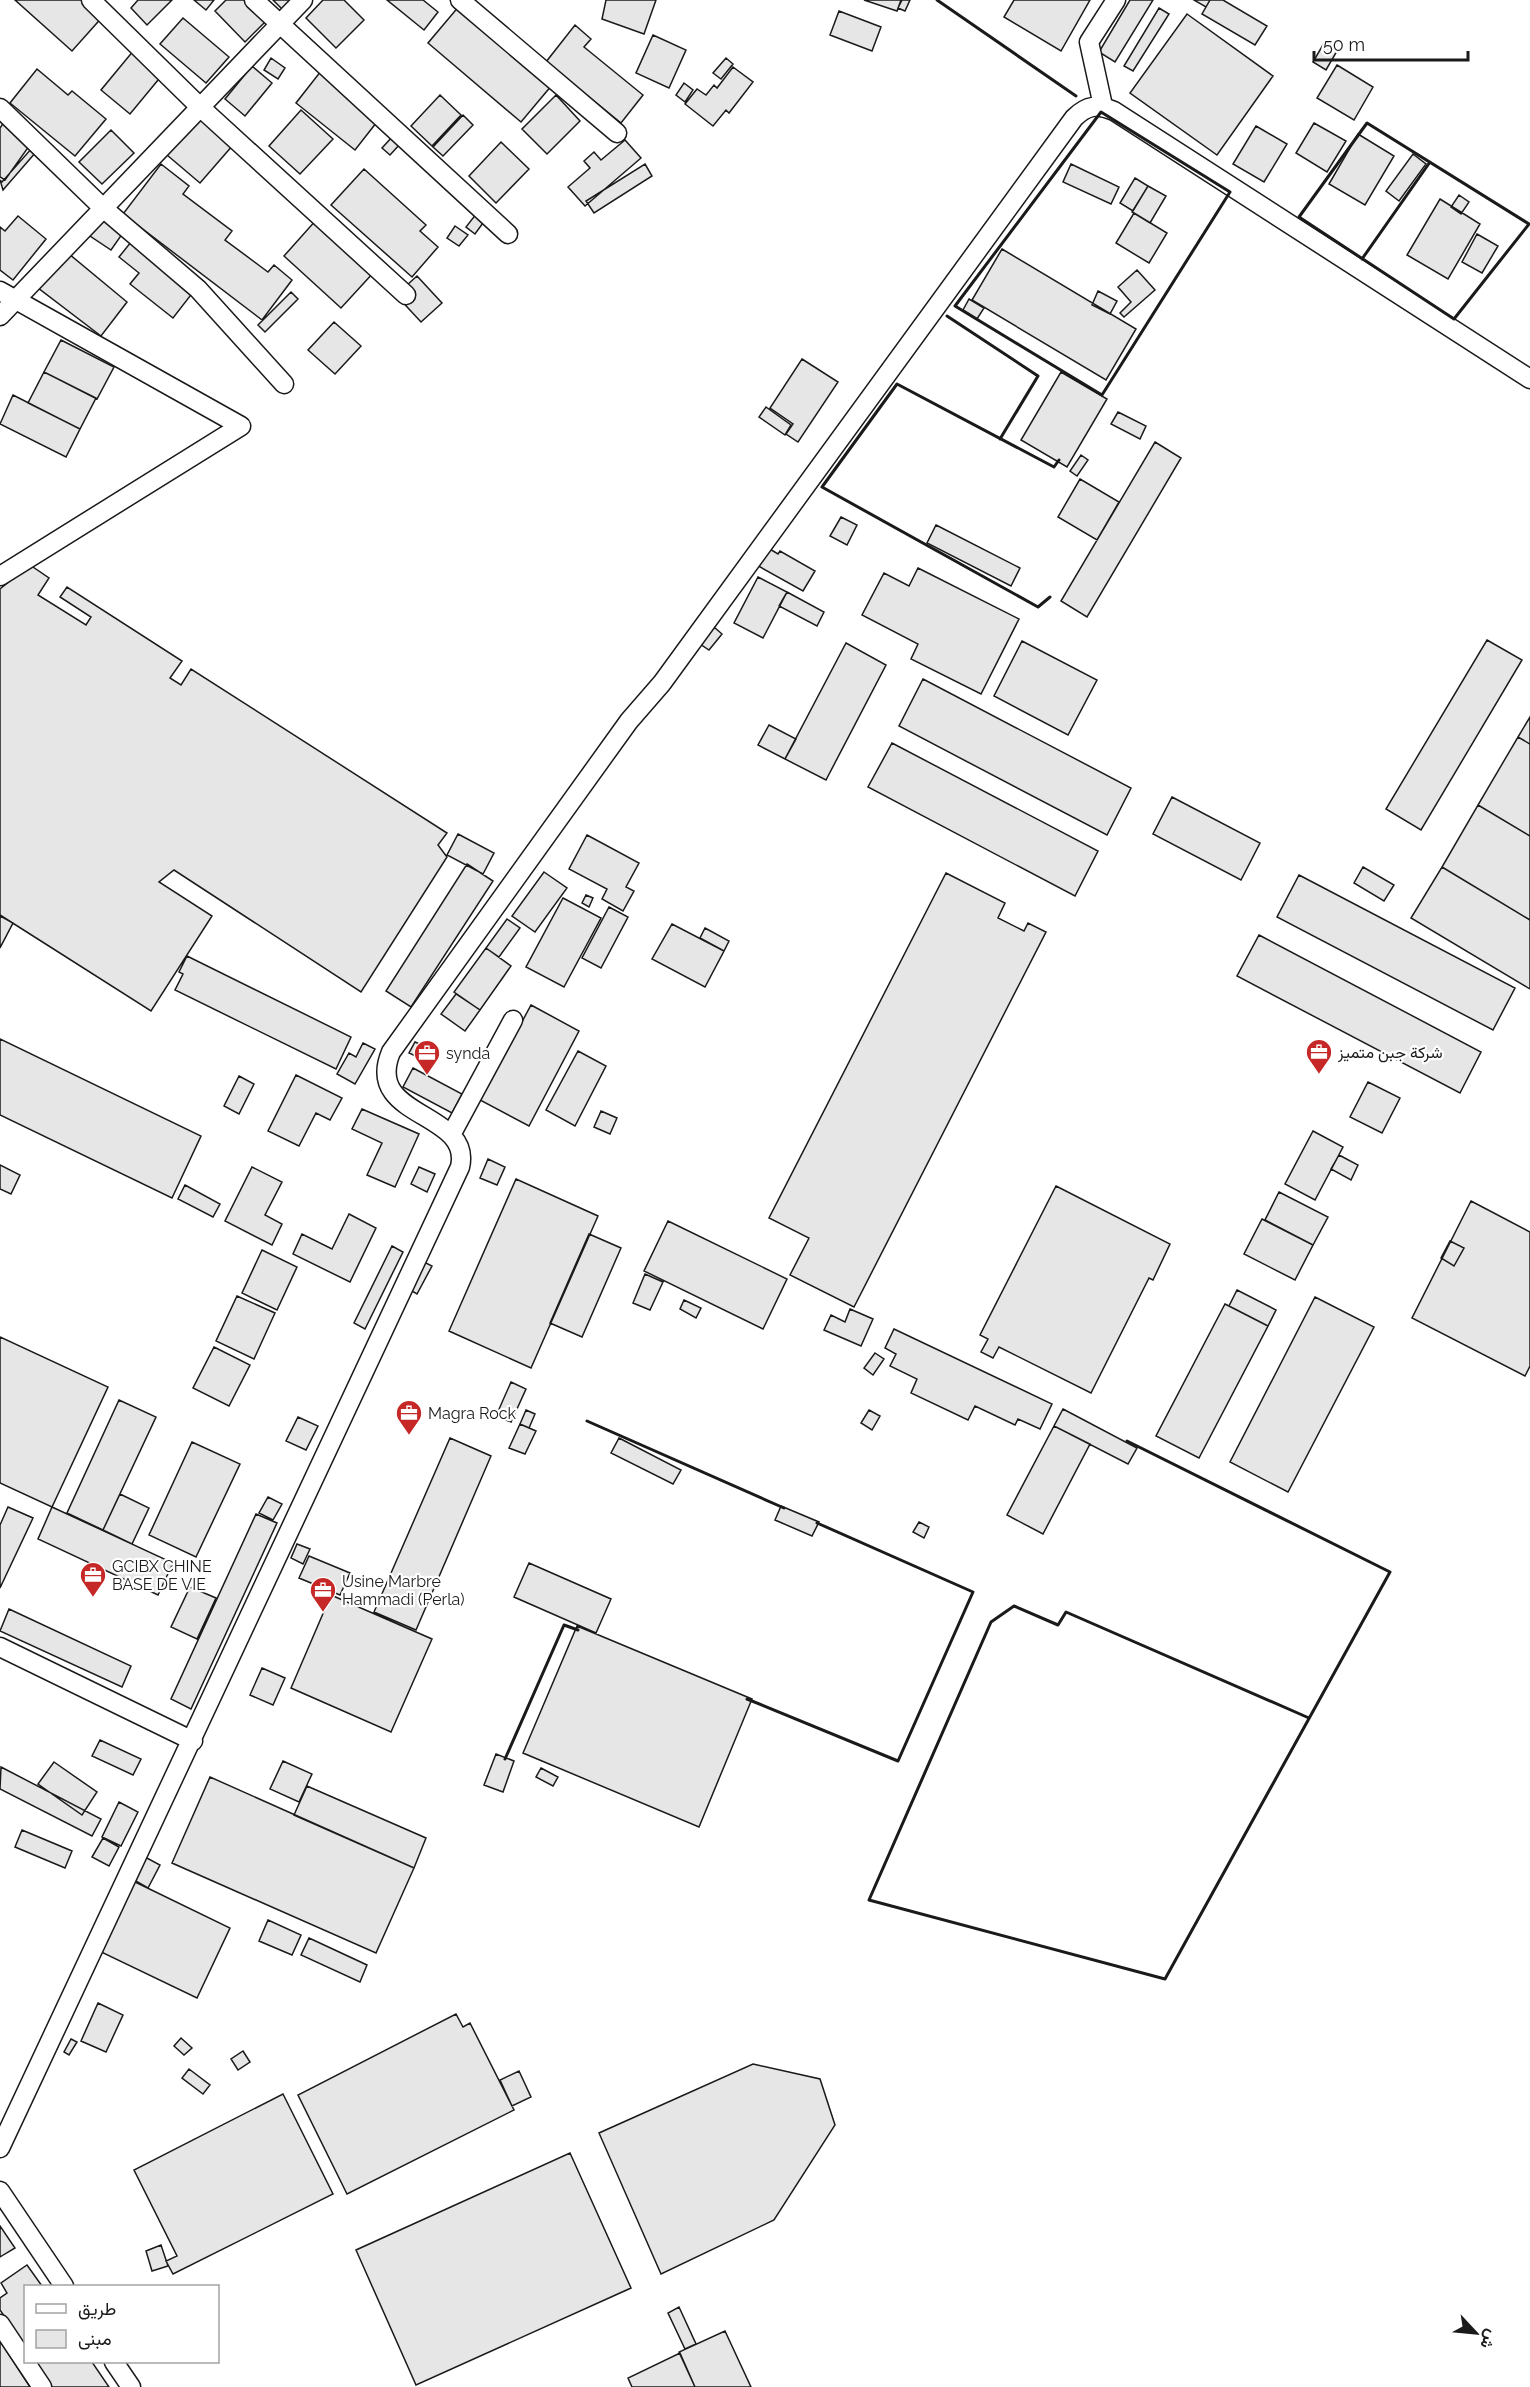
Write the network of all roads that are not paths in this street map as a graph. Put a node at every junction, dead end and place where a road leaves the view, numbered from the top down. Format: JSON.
{"nodes":[{"id":1,"x":91,"y":0,"type":"edge"},
{"id":2,"x":254,"y":0,"type":"edge"},
{"id":3,"x":303,"y":0,"type":"edge"},
{"id":4,"x":460,"y":0,"type":"edge"},
{"id":5,"x":1116,"y":0,"type":"edge"},
{"id":6,"x":281,"y":23,"type":"junction"},
{"id":7,"x":200,"y":106,"type":"junction"},
{"id":8,"x":1103,"y":106,"type":"junction"},
{"id":9,"x":0,"y":108,"type":"edge"},
{"id":10,"x":617,"y":133,"type":"dead end"},
{"id":11,"x":103,"y":208,"type":"junction"},
{"id":12,"x":508,"y":234,"type":"dead end"},
{"id":13,"x":7,"y":295,"type":"edge"},
{"id":14,"x":406,"y":295,"type":"dead end"},
{"id":15,"x":0,"y":316,"type":"edge"},
{"id":16,"x":1530,"y":379,"type":"edge"},
{"id":17,"x":284,"y":384,"type":"dead end"},
{"id":18,"x":0,"y":576,"type":"edge"},
{"id":19,"x":513,"y":1020,"type":"dead end"},
{"id":20,"x":451,"y":1135,"type":"junction"},
{"id":21,"x":0,"y":1647,"type":"edge"},
{"id":22,"x":193,"y":1741,"type":"junction"},
{"id":23,"x":0,"y":2148,"type":"edge"},
{"id":24,"x":0,"y":2191,"type":"edge"},
{"id":25,"x":63,"y":2285,"type":"edge"},
{"id":26,"x":0,"y":2324,"type":"edge"},
{"id":27,"x":24,"y":2360,"type":"edge"},
{"id":28,"x":26,"y":2363,"type":"edge"},
{"id":29,"x":115,"y":2363,"type":"edge"},
{"id":30,"x":42,"y":2387,"type":"edge"},
{"id":31,"x":131,"y":2387,"type":"edge"}],
"edges":[{"from":1,"to":7,"type":"street"},
{"from":2,"to":6,"type":"street"},
{"from":3,"to":6,"type":"street"},
{"from":4,"to":10,"type":"street"},
{"from":5,"to":8,"type":"street"},
{"from":6,"to":7,"type":"street"},
{"from":6,"to":12,"type":"street"},
{"from":7,"to":11,"type":"street"},
{"from":7,"to":14,"type":"street"},
{"from":8,"to":16,"type":"street"},
{"from":8,"to":20,"type":"street"},
{"from":9,"to":11,"type":"street"},
{"from":11,"to":13,"type":"street"},
{"from":11,"to":17,"type":"street"},
{"from":13,"to":15,"type":"street"},
{"from":13,"to":18,"type":"street"},
{"from":19,"to":20,"type":"street"},
{"from":20,"to":22,"type":"street"},
{"from":21,"to":22,"type":"street"},
{"from":22,"to":23,"type":"street"},
{"from":24,"to":25,"type":"street"},
{"from":26,"to":27,"type":"street"},
{"from":28,"to":30,"type":"street"},
{"from":29,"to":31,"type":"street"}]}
